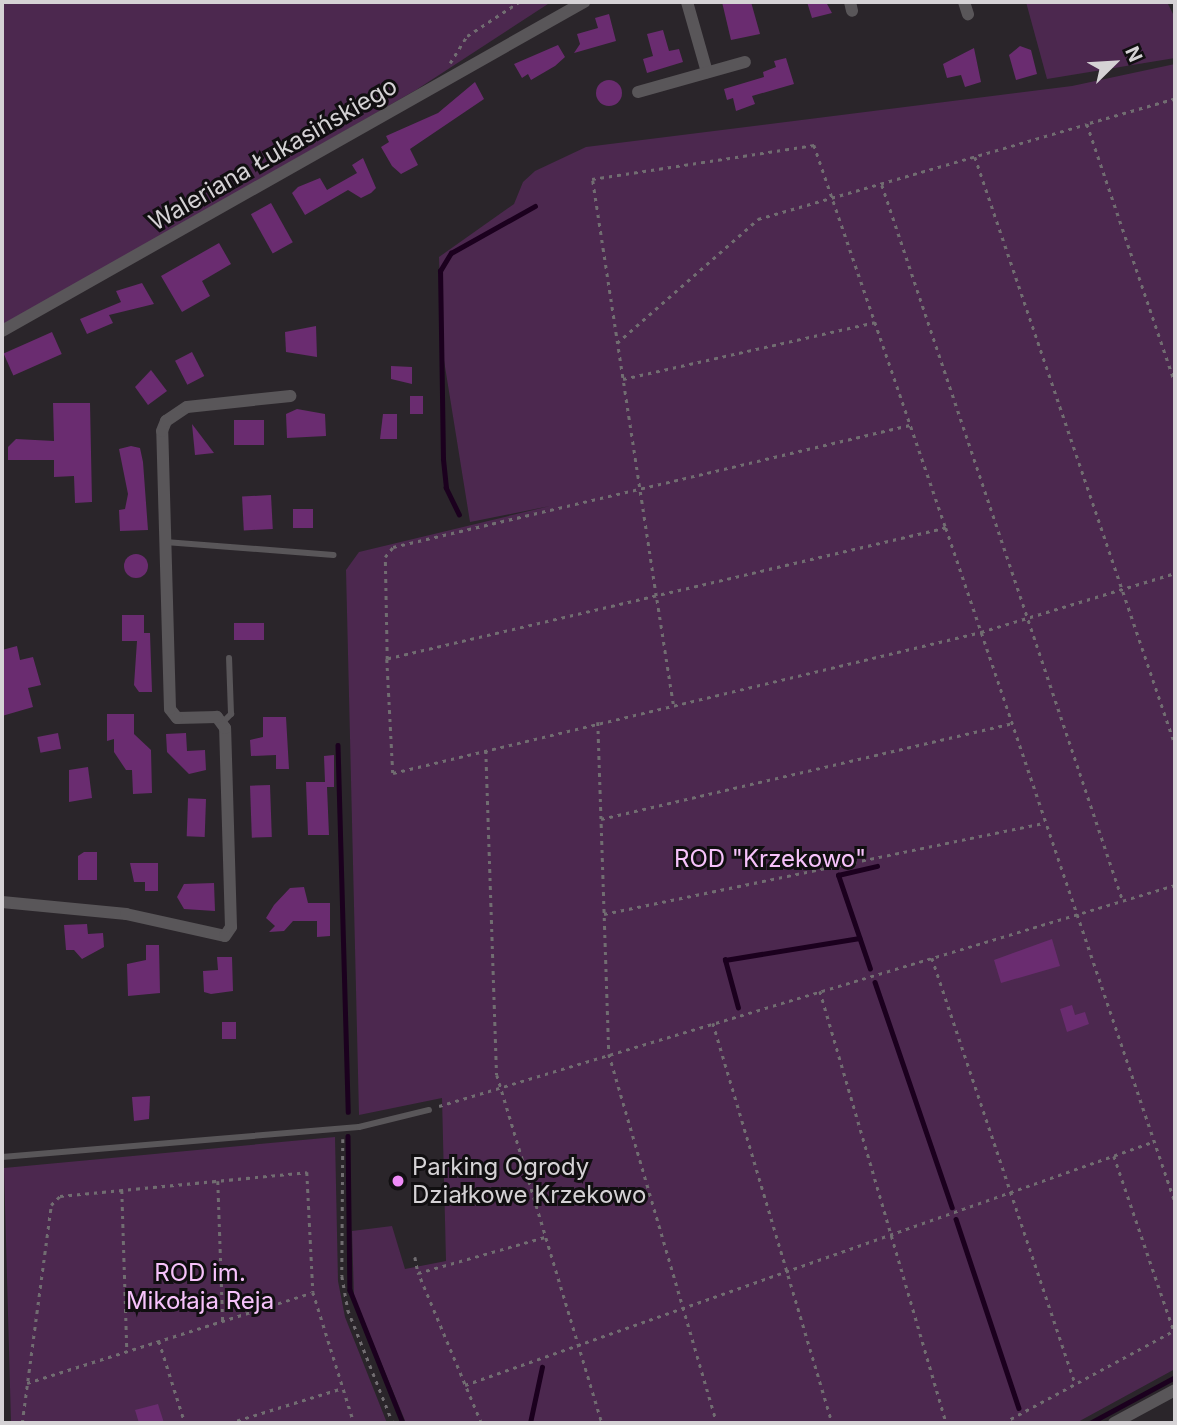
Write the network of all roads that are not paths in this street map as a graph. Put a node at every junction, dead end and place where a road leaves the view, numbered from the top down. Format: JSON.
{"nodes":[{"id":1,"x":584,"y":2,"type":"edge"},
{"id":2,"x":687,"y":2,"type":"edge"},
{"id":3,"x":745,"y":62,"type":"dead end"},
{"id":4,"x":707,"y":72,"type":"junction"},
{"id":5,"x":638,"y":92,"type":"dead end"},
{"id":6,"x":2,"y":331,"type":"edge"},
{"id":7,"x":290,"y":396,"type":"dead end"},
{"id":8,"x":166,"y":542,"type":"junction"},
{"id":9,"x":333,"y":555,"type":"dead end"},
{"id":10,"x":229,"y":659,"type":"dead end"},
{"id":11,"x":222,"y":723,"type":"junction"},
{"id":12,"x":2,"y":902,"type":"edge"},
{"id":13,"x":429,"y":1110,"type":"road end"},
{"id":14,"x":2,"y":1157,"type":"edge"},
{"id":15,"x":1175,"y":1392,"type":"edge"},
{"id":16,"x":1114,"y":1423,"type":"edge"}],
"edges":[{"from":1,"to":6,"type":"street","name":"Waleriana Łukasińskiego"},
{"from":2,"to":4,"type":"street"},
{"from":3,"to":4,"type":"street"},
{"from":4,"to":5,"type":"street"},
{"from":7,"to":8,"type":"street"},
{"from":8,"to":9,"type":"lane"},
{"from":8,"to":11,"type":"street"},
{"from":10,"to":11,"type":"lane"},
{"from":11,"to":12,"type":"street"},
{"from":13,"to":14,"type":"lane"},
{"from":15,"to":16,"type":"street"}]}
